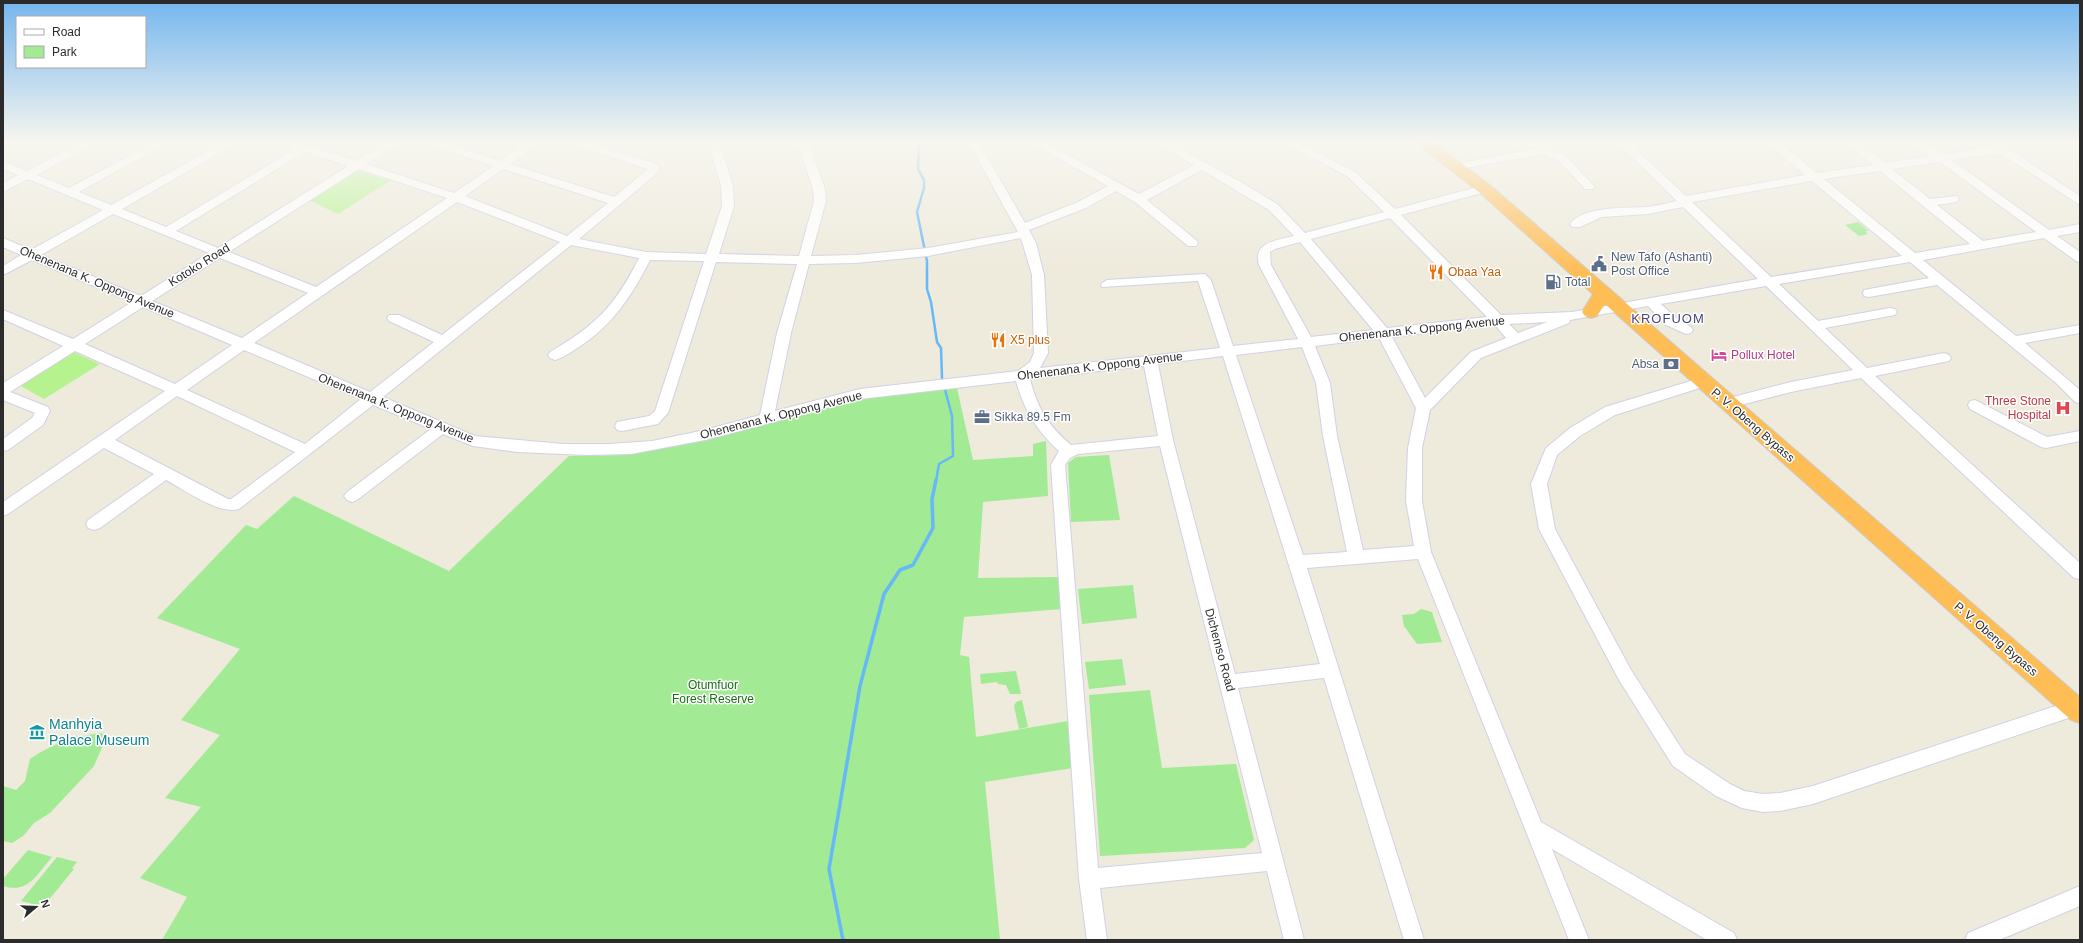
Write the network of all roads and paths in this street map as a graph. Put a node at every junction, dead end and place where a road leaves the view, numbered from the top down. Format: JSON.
{"nodes":[{"id":1,"x":53,"y":185,"type":"edge"},
{"id":2,"x":83,"y":185,"type":"edge"},
{"id":3,"x":154,"y":185,"type":"edge"},
{"id":4,"x":243,"y":185,"type":"edge"},
{"id":5,"x":325,"y":185,"type":"edge"},
{"id":6,"x":419,"y":185,"type":"edge"},
{"id":7,"x":473,"y":185,"type":"edge"},
{"id":8,"x":566,"y":185,"type":"edge"},
{"id":9,"x":638,"y":185,"type":"edge"},
{"id":10,"x":727,"y":185,"type":"edge"},
{"id":11,"x":817,"y":185,"type":"edge"},
{"id":12,"x":998,"y":185,"type":"edge"},
{"id":13,"x":1112,"y":185,"type":"edge"},
{"id":14,"x":1166,"y":185,"type":"edge"},
{"id":15,"x":1236,"y":185,"type":"edge"},
{"id":16,"x":1363,"y":185,"type":"edge"},
{"id":17,"x":1480,"y":185,"type":"edge"},
{"id":18,"x":1489,"y":185,"type":"edge"},
{"id":19,"x":1667,"y":185,"type":"edge"},
{"id":20,"x":1772,"y":185,"type":"edge"},
{"id":21,"x":1826,"y":185,"type":"edge"},
{"id":22,"x":1906,"y":185,"type":"edge"},
{"id":23,"x":1980,"y":185,"type":"edge"},
{"id":24,"x":2056,"y":185,"type":"edge"},
{"id":25,"x":1115,"y":187,"type":"junction"},
{"id":26,"x":1485,"y":189,"type":"junction"},
{"id":27,"x":70,"y":192,"type":"junction"},
{"id":28,"x":456,"y":197,"type":"junction"},
{"id":29,"x":1953,"y":199,"type":"dead end"},
{"id":30,"x":1139,"y":200,"type":"junction"},
{"id":31,"x":1684,"y":201,"type":"junction"},
{"id":32,"x":2080,"y":201,"type":"edge"},
{"id":33,"x":617,"y":202,"type":"junction"},
{"id":34,"x":1928,"y":203,"type":"junction"},
{"id":35,"x":112,"y":209,"type":"junction"},
{"id":36,"x":1393,"y":214,"type":"junction"},
{"id":37,"x":1576,"y":224,"type":"dead end"},
{"id":38,"x":2080,"y":228,"type":"edge"},
{"id":39,"x":167,"y":231,"type":"junction"},
{"id":40,"x":1024,"y":231,"type":"junction"},
{"id":41,"x":2048,"y":234,"type":"junction"},
{"id":42,"x":1303,"y":238,"type":"junction"},
{"id":43,"x":3,"y":242,"type":"edge"},
{"id":44,"x":569,"y":242,"type":"junction"},
{"id":45,"x":1192,"y":243,"type":"dead end"},
{"id":46,"x":1981,"y":246,"type":"junction"},
{"id":47,"x":220,"y":253,"type":"junction"},
{"id":48,"x":31,"y":255,"type":"junction"},
{"id":49,"x":646,"y":256,"type":"junction"},
{"id":50,"x":712,"y":257,"type":"junction"},
{"id":51,"x":1914,"y":258,"type":"junction"},
{"id":52,"x":2080,"y":258,"type":"edge"},
{"id":53,"x":804,"y":260,"type":"junction"},
{"id":54,"x":3,"y":271,"type":"edge"},
{"id":55,"x":1941,"y":280,"type":"junction"},
{"id":56,"x":1769,"y":282,"type":"junction"},
{"id":57,"x":1107,"y":284,"type":"dead end"},
{"id":58,"x":316,"y":292,"type":"junction"},
{"id":59,"x":1603,"y":292,"type":"junction"},
{"id":60,"x":1869,"y":293,"type":"dead end"},
{"id":61,"x":142,"y":301,"type":"junction"},
{"id":62,"x":1651,"y":301,"type":"junction"},
{"id":63,"x":1625,"y":306,"type":"junction"},
{"id":64,"x":1591,"y":312,"type":"junction"},
{"id":65,"x":1890,"y":312,"type":"dead end"},
{"id":66,"x":3,"y":314,"type":"edge"},
{"id":67,"x":1572,"y":316,"type":"junction"},
{"id":68,"x":394,"y":318,"type":"dead end"},
{"id":69,"x":1498,"y":320,"type":"junction"},
{"id":70,"x":1815,"y":326,"type":"junction"},
{"id":71,"x":1686,"y":330,"type":"dead end"},
{"id":72,"x":2080,"y":330,"type":"edge"},
{"id":73,"x":1383,"y":333,"type":"junction"},
{"id":74,"x":1514,"y":338,"type":"junction"},
{"id":75,"x":443,"y":341,"type":"junction"},
{"id":76,"x":1306,"y":341,"type":"junction"},
{"id":77,"x":2014,"y":341,"type":"junction"},
{"id":78,"x":243,"y":344,"type":"junction"},
{"id":79,"x":73,"y":346,"type":"junction"},
{"id":80,"x":1229,"y":351,"type":"junction"},
{"id":81,"x":555,"y":355,"type":"dead end"},
{"id":82,"x":1944,"y":358,"type":"dead end"},
{"id":83,"x":1150,"y":360,"type":"junction"},
{"id":84,"x":1865,"y":374,"type":"junction"},
{"id":85,"x":1022,"y":375,"type":"junction"},
{"id":86,"x":1704,"y":382,"type":"junction"},
{"id":87,"x":3,"y":390,"type":"edge"},
{"id":88,"x":176,"y":390,"type":"junction"},
{"id":89,"x":3,"y":395,"type":"edge"},
{"id":90,"x":2080,"y":398,"type":"edge"},
{"id":91,"x":371,"y":399,"type":"junction"},
{"id":92,"x":1737,"y":401,"type":"junction"},
{"id":93,"x":1975,"y":405,"type":"dead end"},
{"id":94,"x":1423,"y":408,"type":"junction"},
{"id":95,"x":767,"y":417,"type":"junction"},
{"id":96,"x":622,"y":426,"type":"dead end"},
{"id":97,"x":442,"y":428,"type":"junction"},
{"id":98,"x":2080,"y":436,"type":"edge"},
{"id":99,"x":102,"y":440,"type":"junction"},
{"id":100,"x":1166,"y":440,"type":"junction"},
{"id":101,"x":3,"y":446,"type":"edge"},
{"id":102,"x":306,"y":451,"type":"junction"},
{"id":103,"x":1068,"y":451,"type":"junction"},
{"id":104,"x":166,"y":473,"type":"junction"},
{"id":105,"x":352,"y":496,"type":"dead end"},
{"id":106,"x":3,"y":510,"type":"edge"},
{"id":107,"x":94,"y":524,"type":"dead end"},
{"id":108,"x":1422,"y":552,"type":"junction"},
{"id":109,"x":1356,"y":556,"type":"junction"},
{"id":110,"x":2072,"y":557,"type":"edge"},
{"id":111,"x":1297,"y":562,"type":"junction"},
{"id":112,"x":2080,"y":573,"type":"edge"},
{"id":113,"x":1330,"y":670,"type":"junction"},
{"id":114,"x":1229,"y":682,"type":"junction"},
{"id":115,"x":2078,"y":706,"type":"edge"},
{"id":116,"x":1534,"y":828,"type":"junction"},
{"id":117,"x":1274,"y":862,"type":"junction"},
{"id":118,"x":1089,"y":879,"type":"junction"},
{"id":119,"x":2080,"y":896,"type":"edge"},
{"id":120,"x":1097,"y":940,"type":"edge"},
{"id":121,"x":1294,"y":940,"type":"edge"},
{"id":122,"x":1414,"y":940,"type":"edge"},
{"id":123,"x":1579,"y":940,"type":"edge"},
{"id":124,"x":1727,"y":940,"type":"edge"},
{"id":125,"x":1975,"y":940,"type":"edge"}],
"edges":[{"from":1,"to":27,"type":"street"},
{"from":2,"to":27,"type":"street"},
{"from":3,"to":35,"type":"street"},
{"from":4,"to":39,"type":"street"},
{"from":5,"to":47,"type":"street","name":"Kotoko Road"},
{"from":6,"to":28,"type":"street"},
{"from":7,"to":28,"type":"street"},
{"from":8,"to":33,"type":"street"},
{"from":9,"to":33,"type":"street"},
{"from":10,"to":50,"type":"street"},
{"from":11,"to":53,"type":"street"},
{"from":12,"to":40,"type":"street"},
{"from":13,"to":25,"type":"street"},
{"from":14,"to":30,"type":"street"},
{"from":15,"to":42,"type":"street"},
{"from":16,"to":36,"type":"street"},
{"from":17,"to":26,"type":"highway","name":"P. V. Obeng Bypass"},
{"from":18,"to":63,"type":"highway","name":"P. V. Obeng Bypass"},
{"from":19,"to":31,"type":"street"},
{"from":20,"to":31,"type":"street"},
{"from":21,"to":51,"type":"street"},
{"from":22,"to":34,"type":"street"},
{"from":23,"to":41,"type":"street"},
{"from":24,"to":32,"type":"street"},
{"from":25,"to":30,"type":"street"},
{"from":25,"to":40,"type":"street"},
{"from":26,"to":36,"type":"street"},
{"from":26,"to":59,"type":"highway","name":"P. V. Obeng Bypass"},
{"from":27,"to":35,"type":"street"},
{"from":28,"to":44,"type":"street"},
{"from":28,"to":58,"type":"street"},
{"from":29,"to":34,"type":"street"},
{"from":30,"to":45,"type":"street"},
{"from":31,"to":37,"type":"street"},
{"from":31,"to":56,"type":"street"},
{"from":33,"to":44,"type":"street"},
{"from":34,"to":46,"type":"street"},
{"from":35,"to":39,"type":"street"},
{"from":35,"to":48,"type":"street"},
{"from":36,"to":42,"type":"street"},
{"from":36,"to":69,"type":"street"},
{"from":38,"to":41,"type":"street","name":"Ohenenana K. Oppong Avenue"},
{"from":39,"to":47,"type":"street"},
{"from":40,"to":53,"type":"street"},
{"from":40,"to":85,"type":"street"},
{"from":41,"to":46,"type":"street","name":"Ohenenana K. Oppong Avenue"},
{"from":41,"to":52,"type":"street"},
{"from":42,"to":73,"type":"street"},
{"from":42,"to":76,"type":"street"},
{"from":43,"to":48,"type":"street","name":"Ohenenana K. Oppong Avenue"},
{"from":44,"to":49,"type":"street"},
{"from":44,"to":75,"type":"street"},
{"from":46,"to":51,"type":"street","name":"Ohenenana K. Oppong Avenue"},
{"from":47,"to":58,"type":"street"},
{"from":47,"to":61,"type":"street","name":"Kotoko Road"},
{"from":48,"to":54,"type":"street"},
{"from":48,"to":61,"type":"street","name":"Ohenenana K. Oppong Avenue"},
{"from":49,"to":50,"type":"street"},
{"from":49,"to":81,"type":"street"},
{"from":50,"to":53,"type":"street"},
{"from":50,"to":96,"type":"street"},
{"from":51,"to":55,"type":"street"},
{"from":51,"to":56,"type":"street","name":"Ohenenana K. Oppong Avenue"},
{"from":53,"to":95,"type":"street"},
{"from":55,"to":60,"type":"street"},
{"from":55,"to":77,"type":"street"},
{"from":56,"to":62,"type":"street","name":"Ohenenana K. Oppong Avenue"},
{"from":56,"to":70,"type":"street"},
{"from":57,"to":80,"type":"street"},
{"from":58,"to":78,"type":"street"},
{"from":59,"to":63,"type":"highway","name":"P. V. Obeng Bypass"},
{"from":59,"to":64,"type":"highway"},
{"from":61,"to":78,"type":"street","name":"Ohenenana K. Oppong Avenue"},
{"from":61,"to":79,"type":"street","name":"Kotoko Road"},
{"from":62,"to":63,"type":"street","name":"Ohenenana K. Oppong Avenue"},
{"from":62,"to":71,"type":"street"},
{"from":63,"to":64,"type":"street","name":"Ohenenana K. Oppong Avenue"},
{"from":63,"to":86,"type":"highway","name":"P. V. Obeng Bypass"},
{"from":63,"to":92,"type":"highway","name":"P. V. Obeng Bypass"},
{"from":64,"to":67,"type":"street","name":"Ohenenana K. Oppong Avenue"},
{"from":65,"to":70,"type":"street"},
{"from":66,"to":79,"type":"street"},
{"from":67,"to":69,"type":"street","name":"Ohenenana K. Oppong Avenue"},
{"from":67,"to":74,"type":"street"},
{"from":68,"to":75,"type":"street"},
{"from":69,"to":73,"type":"street","name":"Ohenenana K. Oppong Avenue"},
{"from":69,"to":74,"type":"street"},
{"from":70,"to":84,"type":"street"},
{"from":72,"to":77,"type":"street"},
{"from":73,"to":76,"type":"street","name":"Ohenenana K. Oppong Avenue"},
{"from":73,"to":94,"type":"street"},
{"from":74,"to":94,"type":"street"},
{"from":75,"to":91,"type":"street"},
{"from":76,"to":80,"type":"street","name":"Ohenenana K. Oppong Avenue"},
{"from":76,"to":109,"type":"street"},
{"from":77,"to":90,"type":"street"},
{"from":78,"to":88,"type":"street"},
{"from":78,"to":91,"type":"street","name":"Ohenenana K. Oppong Avenue"},
{"from":79,"to":87,"type":"street","name":"Kotoko Road"},
{"from":79,"to":88,"type":"street"},
{"from":80,"to":83,"type":"street","name":"Ohenenana K. Oppong Avenue"},
{"from":80,"to":111,"type":"street"},
{"from":82,"to":84,"type":"street"},
{"from":83,"to":85,"type":"street","name":"Ohenenana K. Oppong Avenue"},
{"from":83,"to":100,"type":"street","name":"Dichemso Road"},
{"from":84,"to":92,"type":"street"},
{"from":84,"to":110,"type":"street"},
{"from":85,"to":95,"type":"street","name":"Ohenenana K. Oppong Avenue"},
{"from":85,"to":103,"type":"street"},
{"from":86,"to":115,"type":"highway","name":"P. V. Obeng Bypass"},
{"from":86,"to":115,"type":"street"},
{"from":88,"to":99,"type":"street"},
{"from":88,"to":102,"type":"street"},
{"from":89,"to":101,"type":"street"},
{"from":91,"to":97,"type":"street","name":"Ohenenana K. Oppong Avenue"},
{"from":91,"to":102,"type":"street"},
{"from":92,"to":115,"type":"highway","name":"P. V. Obeng Bypass"},
{"from":93,"to":98,"type":"street"},
{"from":94,"to":108,"type":"street"},
{"from":95,"to":97,"type":"street","name":"Ohenenana K. Oppong Avenue"},
{"from":97,"to":105,"type":"street"},
{"from":99,"to":104,"type":"street"},
{"from":99,"to":106,"type":"street"},
{"from":100,"to":103,"type":"street"},
{"from":100,"to":114,"type":"street","name":"Dichemso Road"},
{"from":102,"to":104,"type":"street"},
{"from":103,"to":118,"type":"street"},
{"from":104,"to":107,"type":"street"},
{"from":108,"to":109,"type":"street"},
{"from":108,"to":116,"type":"street"},
{"from":109,"to":111,"type":"street"},
{"from":110,"to":112,"type":"street"},
{"from":111,"to":113,"type":"street"},
{"from":113,"to":114,"type":"street"},
{"from":113,"to":122,"type":"street"},
{"from":114,"to":117,"type":"street","name":"Dichemso Road"},
{"from":116,"to":123,"type":"street"},
{"from":116,"to":124,"type":"street"},
{"from":117,"to":118,"type":"street"},
{"from":117,"to":121,"type":"street","name":"Dichemso Road"},
{"from":118,"to":120,"type":"street"},
{"from":119,"to":125,"type":"street"}]}
